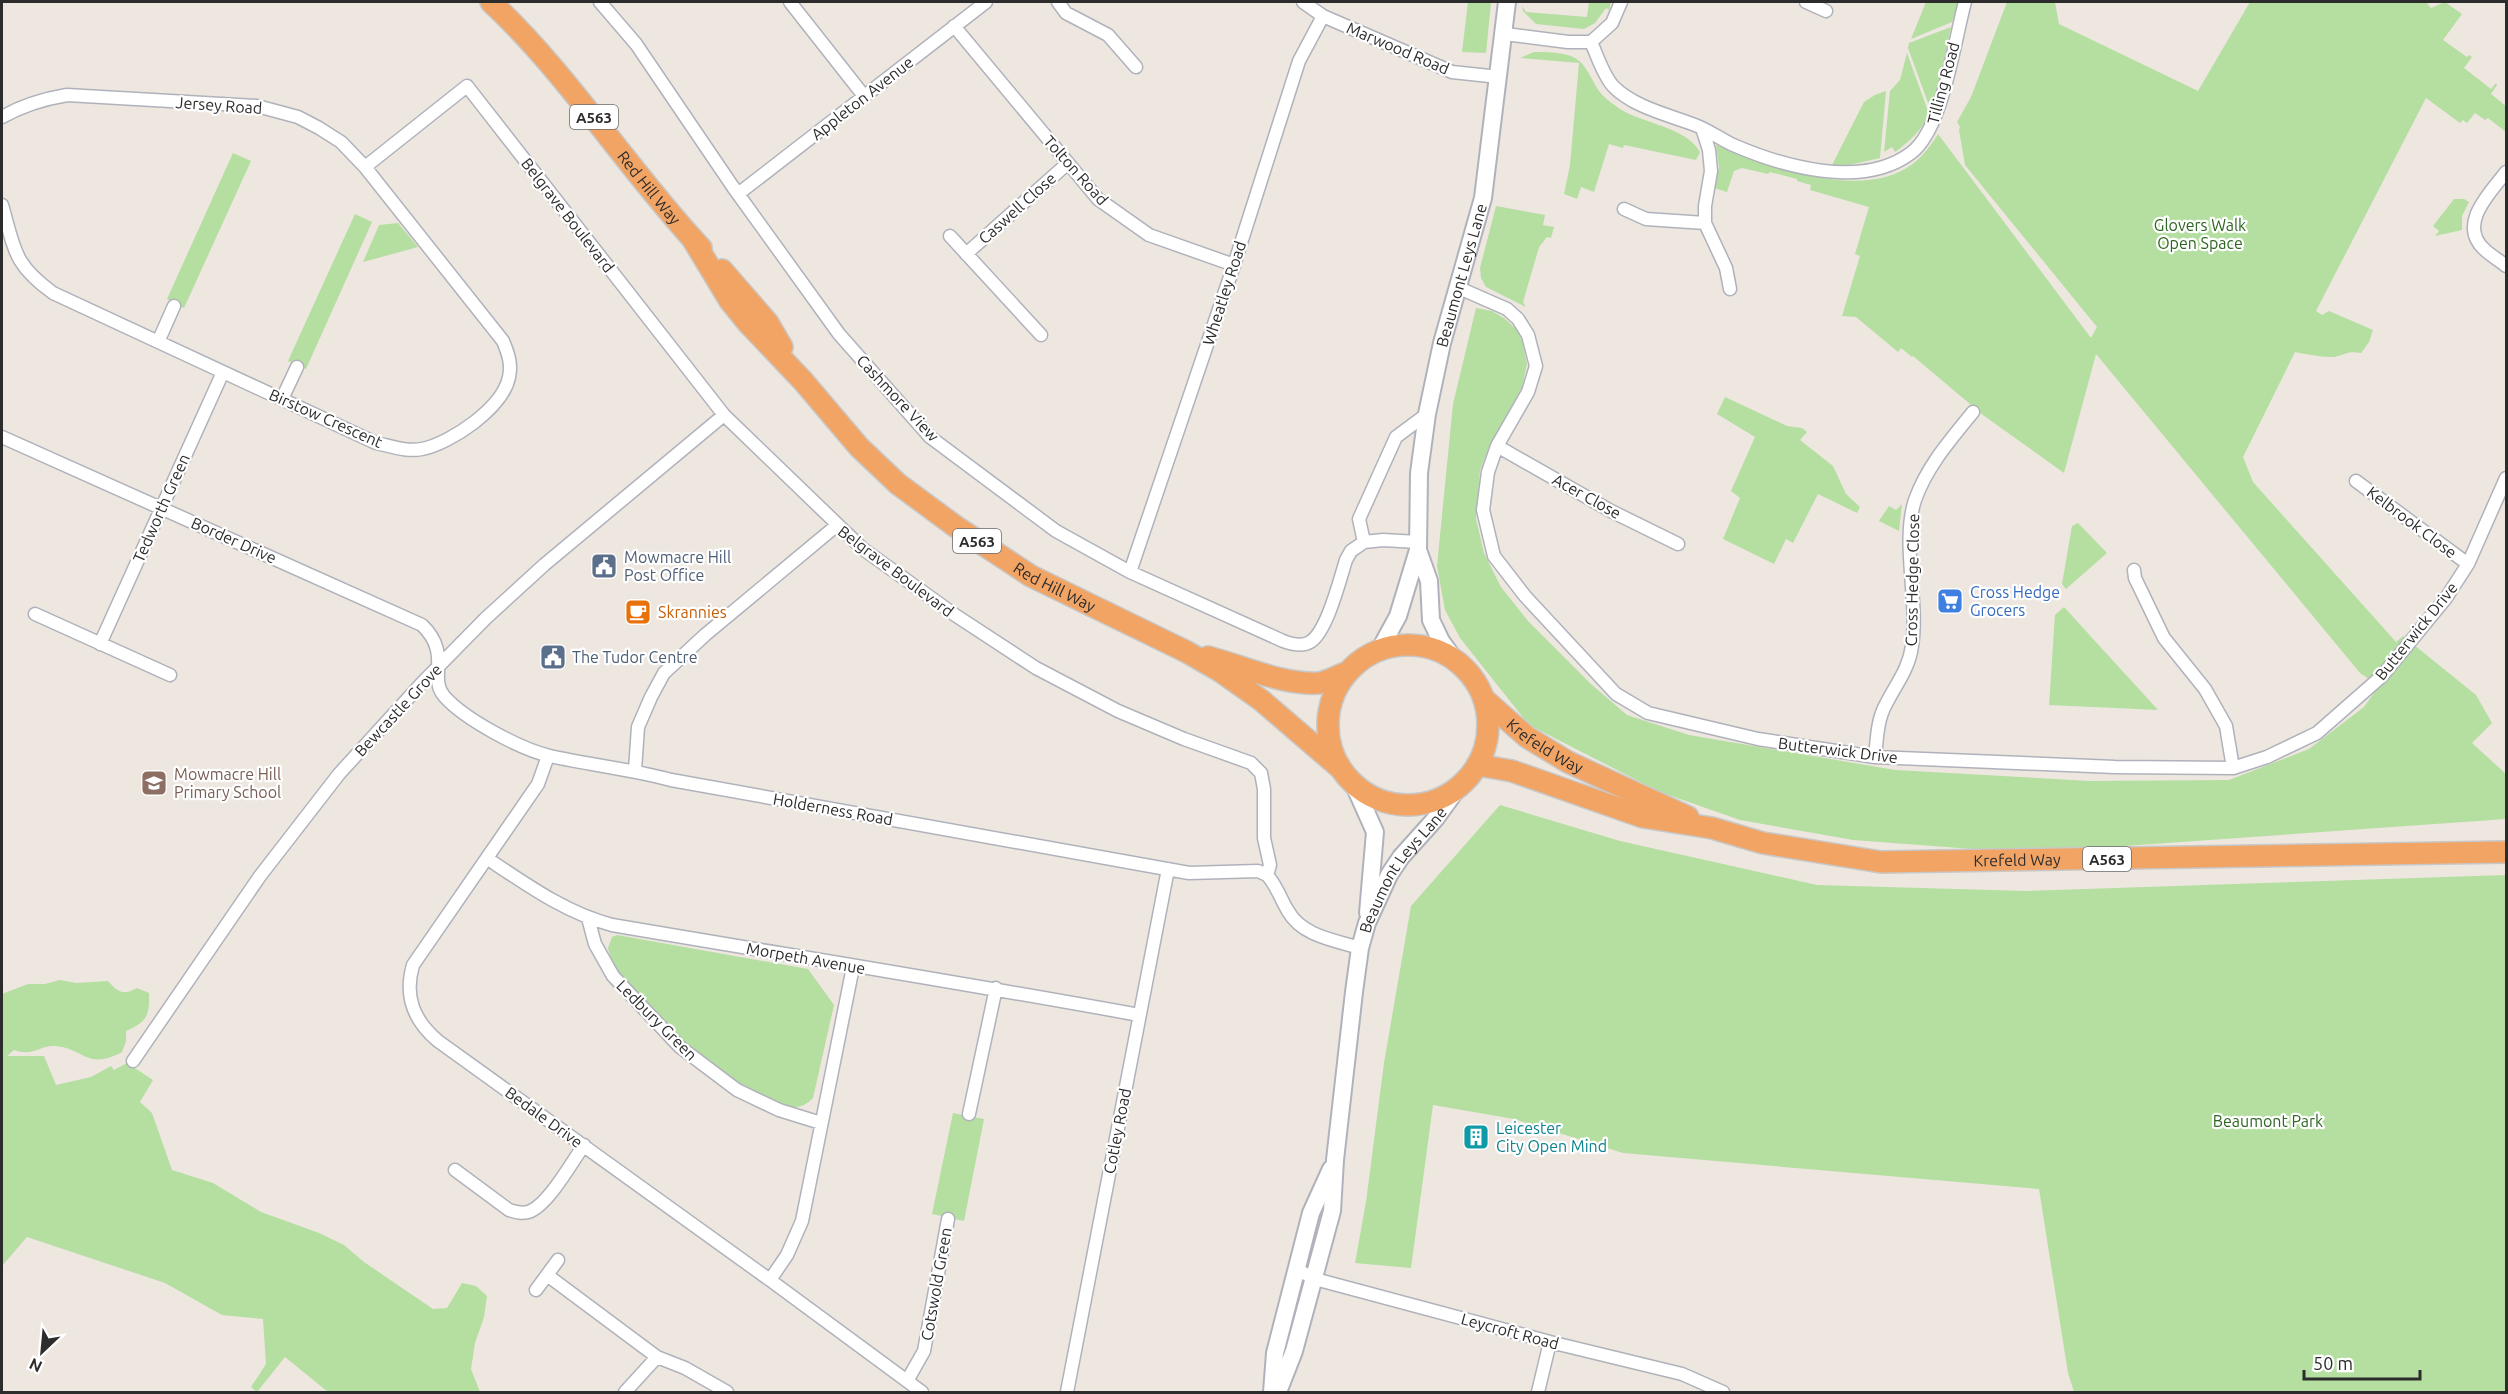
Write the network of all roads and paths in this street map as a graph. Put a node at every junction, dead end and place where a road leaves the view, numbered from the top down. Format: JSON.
{"nodes":[{"id":1,"x":491,"y":2,"type":"edge"},
{"id":2,"x":600,"y":2,"type":"edge"},
{"id":3,"x":790,"y":2,"type":"edge"},
{"id":4,"x":986,"y":2,"type":"edge"},
{"id":5,"x":1058,"y":2,"type":"edge"},
{"id":6,"x":1303,"y":2,"type":"edge"},
{"id":7,"x":1507,"y":2,"type":"edge"},
{"id":8,"x":1621,"y":2,"type":"edge"},
{"id":9,"x":1806,"y":2,"type":"edge"},
{"id":10,"x":1965,"y":2,"type":"edge"},
{"id":11,"x":1826,"y":11,"type":"dead end"},
{"id":12,"x":1323,"y":16,"type":"junction"},
{"id":13,"x":954,"y":26,"type":"junction"},
{"id":14,"x":1504,"y":34,"type":"junction"},
{"id":15,"x":1591,"y":42,"type":"junction"},
{"id":16,"x":1136,"y":68,"type":"dead end"},
{"id":17,"x":1499,"y":77,"type":"junction"},
{"id":18,"x":864,"y":96,"type":"junction"},
{"id":19,"x":2,"y":117,"type":"edge"},
{"id":20,"x":1702,"y":128,"type":"junction"},
{"id":21,"x":1068,"y":163,"type":"junction"},
{"id":22,"x":365,"y":167,"type":"junction"},
{"id":23,"x":2506,"y":172,"type":"edge"},
{"id":24,"x":738,"y":194,"type":"junction"},
{"id":25,"x":2,"y":205,"type":"edge"},
{"id":26,"x":1624,"y":209,"type":"dead end"},
{"id":27,"x":1705,"y":223,"type":"junction"},
{"id":28,"x":950,"y":236,"type":"dead end"},
{"id":29,"x":966,"y":254,"type":"junction"},
{"id":30,"x":1234,"y":265,"type":"junction"},
{"id":31,"x":2506,"y":266,"type":"edge"},
{"id":32,"x":1459,"y":288,"type":"junction"},
{"id":33,"x":1730,"y":289,"type":"dead end"},
{"id":34,"x":174,"y":306,"type":"dead end"},
{"id":35,"x":1041,"y":336,"type":"dead end"},
{"id":36,"x":158,"y":342,"type":"junction"},
{"id":37,"x":297,"y":367,"type":"dead end"},
{"id":38,"x":223,"y":372,"type":"junction"},
{"id":39,"x":282,"y":399,"type":"junction"},
{"id":40,"x":1973,"y":412,"type":"dead end"},
{"id":41,"x":1427,"y":414,"type":"junction"},
{"id":42,"x":724,"y":415,"type":"junction"},
{"id":43,"x":2,"y":437,"type":"edge"},
{"id":44,"x":1497,"y":446,"type":"junction"},
{"id":45,"x":2506,"y":478,"type":"edge"},
{"id":46,"x":2356,"y":481,"type":"dead end"},
{"id":47,"x":161,"y":508,"type":"junction"},
{"id":48,"x":836,"y":526,"type":"junction"},
{"id":49,"x":1364,"y":542,"type":"junction"},
{"id":50,"x":1678,"y":544,"type":"dead end"},
{"id":51,"x":1418,"y":546,"type":"junction"},
{"id":52,"x":2468,"y":564,"type":"junction"},
{"id":53,"x":2134,"y":570,"type":"dead end"},
{"id":54,"x":1130,"y":572,"type":"junction"},
{"id":55,"x":35,"y":614,"type":"dead end"},
{"id":56,"x":100,"y":644,"type":"junction"},
{"id":57,"x":1380,"y":649,"type":"junction"},
{"id":58,"x":1187,"y":652,"type":"junction"},
{"id":59,"x":1454,"y":659,"type":"junction"},
{"id":60,"x":439,"y":667,"type":"junction"},
{"id":61,"x":1346,"y":673,"type":"junction"},
{"id":62,"x":170,"y":675,"type":"dead end"},
{"id":63,"x":1485,"y":700,"type":"junction"},
{"id":64,"x":548,"y":756,"type":"junction"},
{"id":65,"x":1875,"y":757,"type":"junction"},
{"id":66,"x":1478,"y":765,"type":"junction"},
{"id":67,"x":1339,"y":767,"type":"junction"},
{"id":68,"x":2233,"y":768,"type":"junction"},
{"id":69,"x":635,"y":770,"type":"junction"},
{"id":70,"x":1354,"y":785,"type":"junction"},
{"id":71,"x":1457,"y":789,"type":"junction"},
{"id":72,"x":1712,"y":828,"type":"junction"},
{"id":73,"x":2506,"y":852,"type":"edge"},
{"id":74,"x":488,"y":859,"type":"junction"},
{"id":75,"x":1168,"y":869,"type":"junction"},
{"id":76,"x":1267,"y":875,"type":"junction"},
{"id":77,"x":588,"y":918,"type":"junction"},
{"id":78,"x":1367,"y":922,"type":"junction"},
{"id":79,"x":1360,"y":948,"type":"junction"},
{"id":80,"x":853,"y":967,"type":"junction"},
{"id":81,"x":996,"y":988,"type":"junction"},
{"id":82,"x":1139,"y":1015,"type":"junction"},
{"id":83,"x":133,"y":1060,"type":"dead end"},
{"id":84,"x":969,"y":1114,"type":"dead end"},
{"id":85,"x":821,"y":1123,"type":"junction"},
{"id":86,"x":584,"y":1145,"type":"junction"},
{"id":87,"x":1335,"y":1160,"type":"junction"},
{"id":88,"x":455,"y":1170,"type":"dead end"},
{"id":89,"x":948,"y":1219,"type":"dead end"},
{"id":90,"x":558,"y":1260,"type":"dead end"},
{"id":91,"x":1298,"y":1270,"type":"junction"},
{"id":92,"x":547,"y":1275,"type":"junction"},
{"id":93,"x":1315,"y":1279,"type":"junction"},
{"id":94,"x":770,"y":1280,"type":"junction"},
{"id":95,"x":536,"y":1290,"type":"dead end"},
{"id":96,"x":1550,"y":1342,"type":"junction"},
{"id":97,"x":657,"y":1357,"type":"junction"},
{"id":98,"x":907,"y":1381,"type":"junction"},
{"id":99,"x":625,"y":1392,"type":"edge"},
{"id":100,"x":727,"y":1392,"type":"edge"},
{"id":101,"x":922,"y":1392,"type":"edge"},
{"id":102,"x":1067,"y":1392,"type":"edge"},
{"id":103,"x":1272,"y":1392,"type":"edge"},
{"id":104,"x":1278,"y":1392,"type":"edge"},
{"id":105,"x":1538,"y":1392,"type":"edge"},
{"id":106,"x":1723,"y":1392,"type":"edge"}],
"edges":[{"from":1,"to":58,"type":"highway","name":"Red Hill Way","number":"A563"},
{"from":2,"to":24,"type":"street","name":"Cashmore View"},
{"from":3,"to":18,"type":"street"},
{"from":4,"to":13,"type":"street","name":"Appleton Avenue"},
{"from":5,"to":16,"type":"street"},
{"from":6,"to":12,"type":"street","name":"Marwood Road"},
{"from":7,"to":14,"type":"street","name":"Beaumont Leys Lane"},
{"from":8,"to":15,"type":"street"},
{"from":9,"to":11,"type":"street"},
{"from":10,"to":20,"type":"street","name":"Tilling Road"},
{"from":12,"to":17,"type":"street","name":"Marwood Road"},
{"from":12,"to":30,"type":"street","name":"Wheatley Road"},
{"from":13,"to":18,"type":"street","name":"Appleton Avenue"},
{"from":13,"to":21,"type":"street","name":"Tolton Road"},
{"from":14,"to":15,"type":"street"},
{"from":14,"to":17,"type":"street","name":"Beaumont Leys Lane"},
{"from":15,"to":20,"type":"street","name":"Tilling Road"},
{"from":17,"to":32,"type":"street","name":"Beaumont Leys Lane"},
{"from":18,"to":24,"type":"street","name":"Appleton Avenue"},
{"from":19,"to":22,"type":"street","name":"Jersey Road"},
{"from":20,"to":27,"type":"street"},
{"from":21,"to":29,"type":"street","name":"Caswell Close"},
{"from":21,"to":30,"type":"street","name":"Tolton Road"},
{"from":22,"to":39,"type":"street","name":"Birstow Crescent"},
{"from":22,"to":42,"type":"street","name":"Belgrave Boulevard"},
{"from":23,"to":31,"type":"street"},
{"from":24,"to":54,"type":"street","name":"Cashmore View"},
{"from":25,"to":36,"type":"street","name":"Birstow Crescent"},
{"from":26,"to":27,"type":"street"},
{"from":27,"to":33,"type":"street"},
{"from":28,"to":29,"type":"street","name":"Caswell Close"},
{"from":29,"to":35,"type":"street","name":"Caswell Close"},
{"from":30,"to":54,"type":"street","name":"Wheatley Road"},
{"from":32,"to":41,"type":"street","name":"Beaumont Leys Lane"},
{"from":32,"to":44,"type":"street","name":"Butterwick Drive"},
{"from":34,"to":36,"type":"street"},
{"from":36,"to":38,"type":"street","name":"Birstow Crescent"},
{"from":37,"to":39,"type":"street"},
{"from":38,"to":39,"type":"street","name":"Birstow Crescent"},
{"from":38,"to":47,"type":"street","name":"Tedworth Green"},
{"from":40,"to":65,"type":"street","name":"Cross Hedge Close"},
{"from":41,"to":49,"type":"street"},
{"from":41,"to":51,"type":"street","name":"Beaumont Leys Lane"},
{"from":42,"to":48,"type":"street","name":"Belgrave Boulevard"},
{"from":42,"to":60,"type":"street","name":"Bewcastle Grove"},
{"from":43,"to":47,"type":"street","name":"Border Drive"},
{"from":44,"to":50,"type":"street","name":"Acer Close"},
{"from":44,"to":65,"type":"street","name":"Butterwick Drive"},
{"from":45,"to":52,"type":"street","name":"Butterwick Drive"},
{"from":46,"to":52,"type":"street","name":"Kelbrook Close"},
{"from":47,"to":56,"type":"street","name":"Tedworth Green"},
{"from":47,"to":60,"type":"street","name":"Border Drive"},
{"from":48,"to":69,"type":"street"},
{"from":48,"to":76,"type":"street","name":"Belgrave Boulevard"},
{"from":49,"to":51,"type":"street"},
{"from":49,"to":54,"type":"street","name":"Cashmore View"},
{"from":51,"to":57,"type":"street","name":"Beaumont Leys Lane"},
{"from":51,"to":59,"type":"street","name":"Beaumont Leys Lane"},
{"from":52,"to":68,"type":"street","name":"Butterwick Drive"},
{"from":53,"to":68,"type":"street"},
{"from":55,"to":56,"type":"street"},
{"from":56,"to":62,"type":"street"},
{"from":57,"to":59,"type":"highway"},
{"from":57,"to":61,"type":"highway"},
{"from":58,"to":61,"type":"highway","name":"Red Hill Way","number":"A563"},
{"from":58,"to":67,"type":"highway","name":"Red Hill Way","number":"A563"},
{"from":59,"to":63,"type":"highway"},
{"from":60,"to":64,"type":"street","name":"Holderness Road"},
{"from":60,"to":83,"type":"street","name":"Bewcastle Grove"},
{"from":61,"to":67,"type":"highway"},
{"from":63,"to":66,"type":"highway"},
{"from":63,"to":72,"type":"highway","name":"Krefeld Way"},
{"from":64,"to":69,"type":"street","name":"Holderness Road"},
{"from":64,"to":74,"type":"street","name":"Bedale Drive"},
{"from":65,"to":68,"type":"street","name":"Butterwick Drive"},
{"from":66,"to":71,"type":"highway"},
{"from":66,"to":72,"type":"highway","name":"Krefeld Way"},
{"from":67,"to":70,"type":"highway"},
{"from":69,"to":75,"type":"street","name":"Holderness Road"},
{"from":70,"to":71,"type":"highway"},
{"from":70,"to":78,"type":"street","name":"Beaumont Leys Lane"},
{"from":71,"to":78,"type":"street","name":"Beaumont Leys Lane"},
{"from":72,"to":73,"type":"highway","name":"Krefeld Way","number":"A563"},
{"from":74,"to":77,"type":"street","name":"Morpeth Avenue"},
{"from":74,"to":86,"type":"street","name":"Bedale Drive"},
{"from":75,"to":76,"type":"street","name":"Holderness Road"},
{"from":75,"to":82,"type":"street","name":"Cotley Road"},
{"from":76,"to":79,"type":"street"},
{"from":77,"to":80,"type":"street","name":"Morpeth Avenue"},
{"from":77,"to":85,"type":"street","name":"Ledbury Green"},
{"from":78,"to":79,"type":"street"},
{"from":79,"to":87,"type":"street"},
{"from":80,"to":81,"type":"street","name":"Morpeth Avenue"},
{"from":80,"to":85,"type":"street"},
{"from":81,"to":82,"type":"street","name":"Morpeth Avenue"},
{"from":81,"to":84,"type":"street"},
{"from":82,"to":102,"type":"street","name":"Cotley Road"},
{"from":85,"to":94,"type":"street"},
{"from":86,"to":88,"type":"street"},
{"from":86,"to":94,"type":"street","name":"Bedale Drive"},
{"from":87,"to":91,"type":"street"},
{"from":87,"to":93,"type":"street"},
{"from":89,"to":98,"type":"street","name":"Cotswold Green"},
{"from":90,"to":92,"type":"street"},
{"from":91,"to":93,"type":"street","name":"Leycroft Road"},
{"from":91,"to":103,"type":"street"},
{"from":92,"to":95,"type":"street"},
{"from":92,"to":97,"type":"street"},
{"from":93,"to":96,"type":"street","name":"Leycroft Road"},
{"from":93,"to":104,"type":"street"},
{"from":94,"to":98,"type":"street","name":"Bedale Drive"},
{"from":96,"to":105,"type":"street"},
{"from":96,"to":106,"type":"street","name":"Leycroft Road"},
{"from":97,"to":99,"type":"street"},
{"from":97,"to":100,"type":"street"},
{"from":98,"to":101,"type":"street","name":"Bedale Drive"}]}
